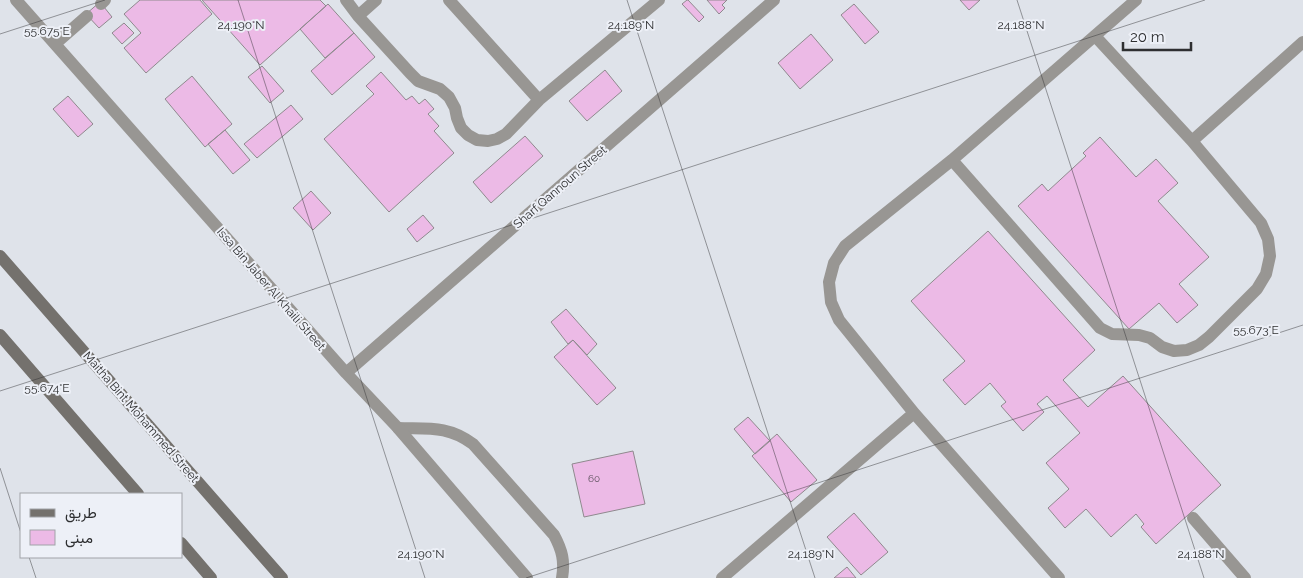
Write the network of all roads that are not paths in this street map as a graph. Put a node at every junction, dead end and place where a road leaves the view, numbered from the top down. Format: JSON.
{"nodes":[{"id":1,"x":16,"y":0,"type":"edge"},
{"id":2,"x":346,"y":0,"type":"edge"},
{"id":3,"x":376,"y":0,"type":"edge"},
{"id":4,"x":449,"y":0,"type":"edge"},
{"id":5,"x":659,"y":0,"type":"edge"},
{"id":6,"x":774,"y":0,"type":"edge"},
{"id":7,"x":1136,"y":0,"type":"edge"},
{"id":8,"x":87,"y":16,"type":"dead end"},
{"id":9,"x":358,"y":16,"type":"junction"},
{"id":10,"x":1095,"y":36,"type":"junction"},
{"id":11,"x":1303,"y":42,"type":"edge"},
{"id":12,"x":55,"y":44,"type":"junction"},
{"id":13,"x":539,"y":100,"type":"junction"},
{"id":14,"x":1192,"y":141,"type":"junction"},
{"id":15,"x":952,"y":160,"type":"junction"},
{"id":16,"x":0,"y":256,"type":"edge"},
{"id":17,"x":0,"y":335,"type":"edge"},
{"id":18,"x":346,"y":373,"type":"junction"},
{"id":19,"x":914,"y":413,"type":"junction"},
{"id":20,"x":398,"y":428,"type":"junction"},
{"id":21,"x":137,"y":493,"type":"edge"},
{"id":22,"x":1193,"y":518,"type":"dead end"},
{"id":23,"x":182,"y":545,"type":"edge"},
{"id":24,"x":211,"y":578,"type":"edge"},
{"id":25,"x":282,"y":578,"type":"edge"},
{"id":26,"x":527,"y":578,"type":"edge"},
{"id":27,"x":562,"y":578,"type":"edge"},
{"id":28,"x":722,"y":578,"type":"edge"},
{"id":29,"x":1059,"y":578,"type":"edge"},
{"id":30,"x":1245,"y":578,"type":"edge"}],
"edges":[{"from":1,"to":12,"type":"street","name":"Issa Bin Jaber Al Khaili Street"},
{"from":2,"to":9,"type":"street"},
{"from":3,"to":9,"type":"street"},
{"from":4,"to":13,"type":"street"},
{"from":5,"to":13,"type":"street"},
{"from":6,"to":18,"type":"street","name":"Sharf Qannoun Street"},
{"from":7,"to":10,"type":"street"},
{"from":8,"to":12,"type":"street"},
{"from":9,"to":13,"type":"street"},
{"from":10,"to":14,"type":"street"},
{"from":10,"to":15,"type":"street"},
{"from":11,"to":14,"type":"street"},
{"from":12,"to":18,"type":"street","name":"Issa Bin Jaber Al Khaili Street"},
{"from":14,"to":15,"type":"street"},
{"from":15,"to":19,"type":"street"},
{"from":16,"to":25,"type":"main road","name":"Maitha Bint Mohammed Street"},
{"from":17,"to":21,"type":"main road"},
{"from":18,"to":20,"type":"street","name":"Issa Bin Jaber Al Khaili Street"},
{"from":19,"to":28,"type":"street"},
{"from":19,"to":29,"type":"street"},
{"from":20,"to":26,"type":"street","name":"Issa Bin Jaber Al Khaili Street"},
{"from":20,"to":27,"type":"street"},
{"from":22,"to":30,"type":"street"},
{"from":23,"to":24,"type":"main road"}]}
